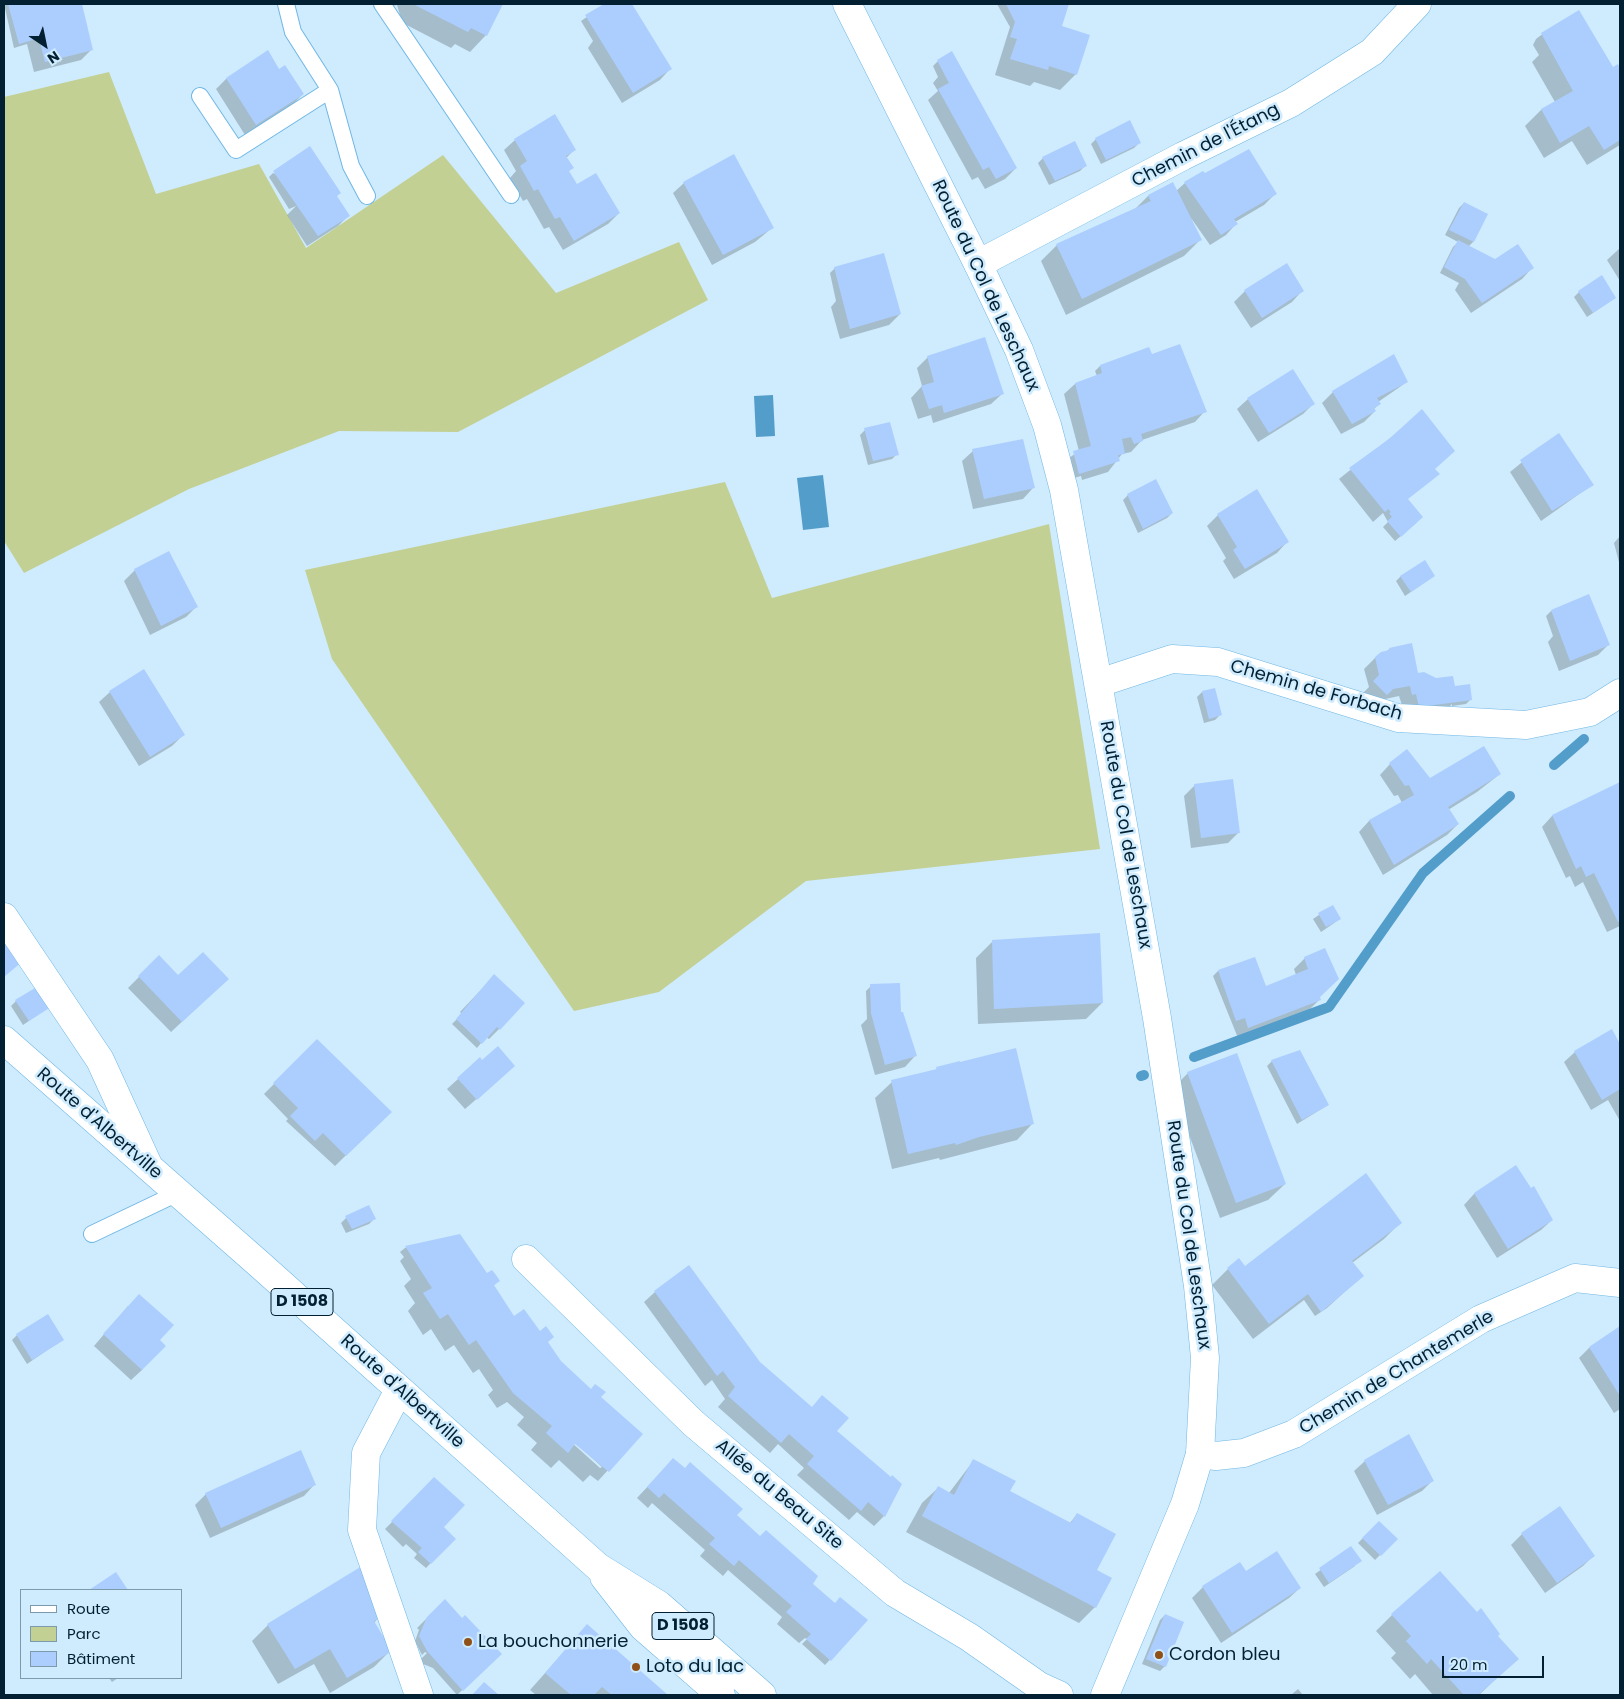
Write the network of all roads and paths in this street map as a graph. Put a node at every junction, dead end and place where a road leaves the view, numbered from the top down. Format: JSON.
{"nodes":[{"id":1,"x":286,"y":4,"type":"edge"},
{"id":2,"x":382,"y":4,"type":"edge"},
{"id":3,"x":847,"y":4,"type":"edge"},
{"id":4,"x":1417,"y":4,"type":"edge"},
{"id":5,"x":330,"y":90,"type":"junction"},
{"id":6,"x":200,"y":96,"type":"dead end"},
{"id":7,"x":511,"y":194,"type":"dead end"},
{"id":8,"x":368,"y":196,"type":"dead end"},
{"id":9,"x":978,"y":264,"type":"junction"},
{"id":10,"x":1099,"y":683,"type":"junction"},
{"id":11,"x":1620,"y":693,"type":"edge"},
{"id":12,"x":4,"y":917,"type":"edge"},
{"id":13,"x":4,"y":1040,"type":"edge"},
{"id":14,"x":149,"y":1167,"type":"junction"},
{"id":15,"x":178,"y":1193,"type":"junction"},
{"id":16,"x":92,"y":1234,"type":"dead end"},
{"id":17,"x":526,"y":1260,"type":"dead end"},
{"id":18,"x":1620,"y":1283,"type":"edge"},
{"id":19,"x":399,"y":1390,"type":"junction"},
{"id":20,"x":1200,"y":1454,"type":"junction"},
{"id":21,"x":598,"y":1567,"type":"junction"},
{"id":22,"x":419,"y":1695,"type":"edge"},
{"id":23,"x":721,"y":1695,"type":"edge"},
{"id":24,"x":762,"y":1695,"type":"edge"},
{"id":25,"x":1060,"y":1695,"type":"edge"},
{"id":26,"x":1105,"y":1695,"type":"edge"}],
"edges":[{"from":1,"to":5,"type":"lane"},
{"from":2,"to":7,"type":"lane"},
{"from":3,"to":9,"type":"main road","name":"Route du Col de Leschaux"},
{"from":4,"to":9,"type":"main road","name":"Chemin de l'Étang"},
{"from":5,"to":6,"type":"lane"},
{"from":5,"to":8,"type":"lane"},
{"from":9,"to":10,"type":"main road","name":"Route du Col de Leschaux"},
{"from":10,"to":11,"type":"main road","name":"Chemin de Forbach"},
{"from":10,"to":20,"type":"main road","name":"Route du Col de Leschaux"},
{"from":12,"to":14,"type":"main road"},
{"from":13,"to":14,"type":"main road","name":"Route d'Albertville","number":"D 1508"},
{"from":14,"to":15,"type":"main road","name":"Route d'Albertville","number":"D 1508"},
{"from":15,"to":16,"type":"lane"},
{"from":15,"to":19,"type":"main road","name":"Route d'Albertville","number":"D 1508"},
{"from":17,"to":25,"type":"main road","name":"Allée du Beau Site"},
{"from":18,"to":20,"type":"main road","name":"Chemin de Chantemerle"},
{"from":19,"to":21,"type":"main road","name":"Route d'Albertville","number":"D 1508"},
{"from":19,"to":22,"type":"main road"},
{"from":20,"to":26,"type":"main road","name":"Route du Col de Leschaux"},
{"from":21,"to":23,"type":"main road","name":"Route d'Albertville","number":"D 1508"},
{"from":21,"to":24,"type":"main road","name":"Route d'Albertville","number":"D 1508"}]}
